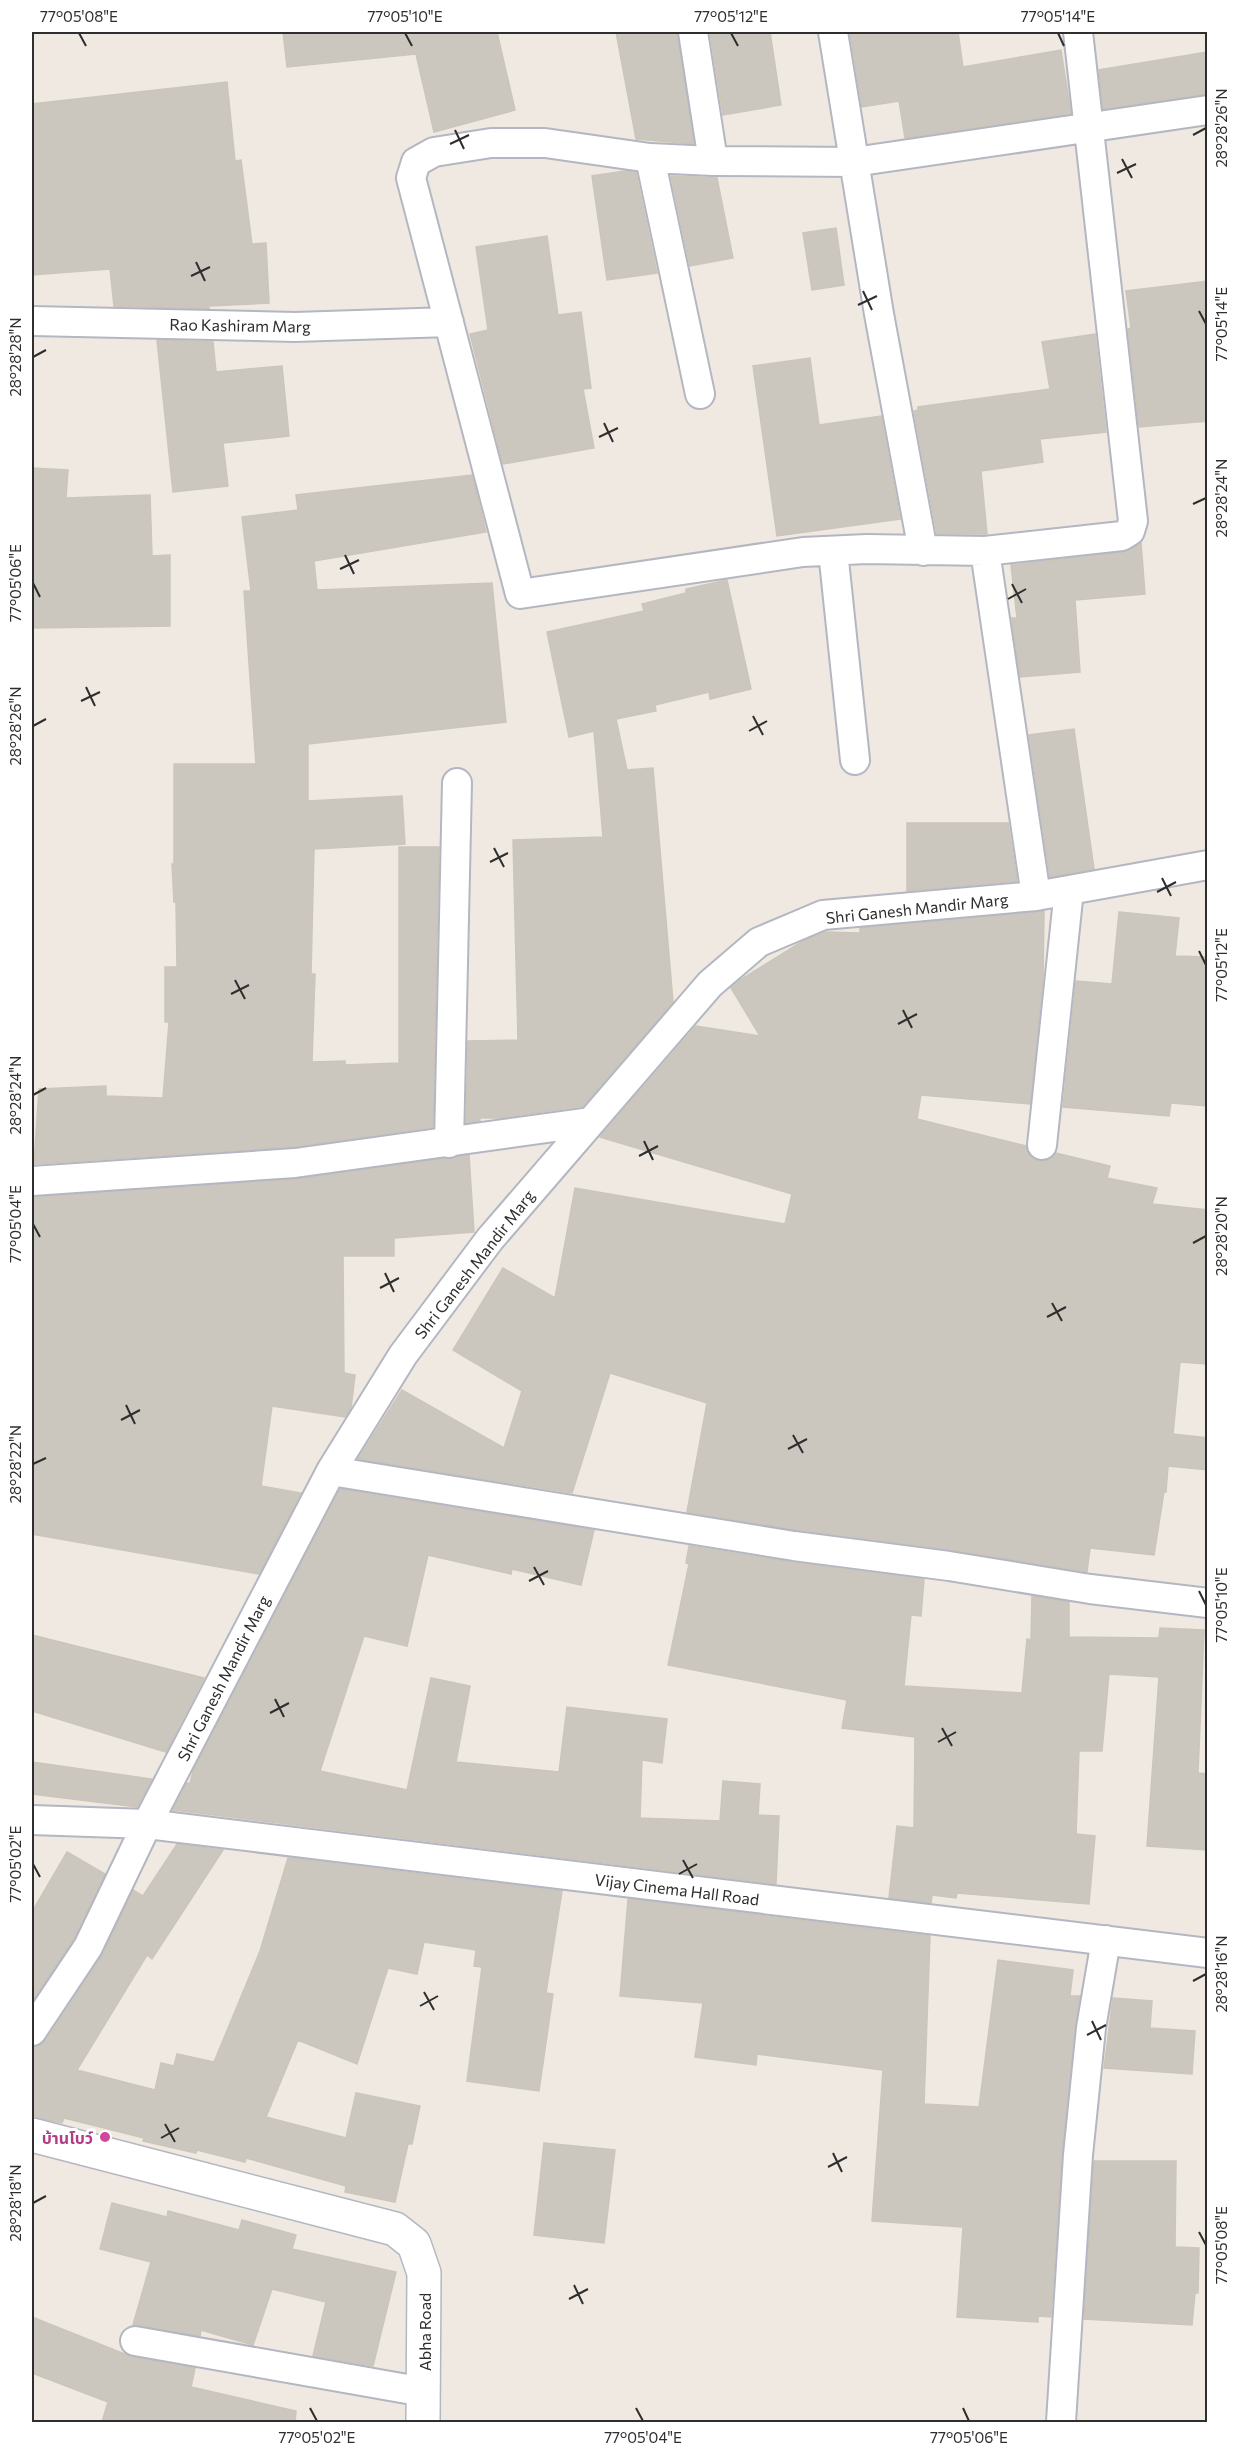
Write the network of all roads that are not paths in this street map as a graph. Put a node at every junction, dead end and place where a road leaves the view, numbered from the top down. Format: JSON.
{"nodes":[{"id":1,"x":693,"y":32,"type":"edge"},
{"id":2,"x":833,"y":32,"type":"edge"},
{"id":3,"x":1078,"y":32,"type":"edge"},
{"id":4,"x":1208,"y":110,"type":"edge"},
{"id":5,"x":1088,"y":129,"type":"junction"},
{"id":6,"x":650,"y":158,"type":"junction"},
{"id":7,"x":713,"y":161,"type":"junction"},
{"id":8,"x":854,"y":162,"type":"junction"},
{"id":9,"x":32,"y":321,"type":"edge"},
{"id":10,"x":449,"y":322,"type":"junction"},
{"id":11,"x":699,"y":394,"type":"dead end"},
{"id":12,"x":833,"y":551,"type":"junction"},
{"id":13,"x":923,"y":551,"type":"junction"},
{"id":14,"x":985,"y":551,"type":"junction"},
{"id":15,"x":855,"y":760,"type":"dead end"},
{"id":16,"x":457,"y":783,"type":"dead end"},
{"id":17,"x":1208,"y":866,"type":"edge"},
{"id":18,"x":1069,"y":890,"type":"junction"},
{"id":19,"x":1036,"y":896,"type":"junction"},
{"id":20,"x":590,"y":1122,"type":"junction"},
{"id":21,"x":449,"y":1143,"type":"junction"},
{"id":22,"x":1042,"y":1145,"type":"dead end"},
{"id":23,"x":32,"y":1181,"type":"edge"},
{"id":24,"x":331,"y":1471,"type":"junction"},
{"id":25,"x":1208,"y":1603,"type":"edge"},
{"id":26,"x":32,"y":1820,"type":"edge"},
{"id":27,"x":147,"y":1824,"type":"junction"},
{"id":28,"x":1106,"y":1940,"type":"junction"},
{"id":29,"x":1208,"y":1953,"type":"edge"},
{"id":30,"x":32,"y":2031,"type":"edge"},
{"id":31,"x":32,"y":2135,"type":"edge"},
{"id":32,"x":135,"y":2341,"type":"dead end"},
{"id":33,"x":424,"y":2407,"type":"edge"},
{"id":34,"x":1061,"y":2422,"type":"edge"}],
"edges":[{"from":1,"to":7,"type":"street"},
{"from":2,"to":8,"type":"street"},
{"from":3,"to":5,"type":"street"},
{"from":4,"to":5,"type":"street"},
{"from":5,"to":8,"type":"street"},
{"from":5,"to":14,"type":"street"},
{"from":6,"to":7,"type":"street"},
{"from":6,"to":10,"type":"street"},
{"from":6,"to":11,"type":"street"},
{"from":7,"to":8,"type":"street"},
{"from":8,"to":13,"type":"street"},
{"from":9,"to":10,"type":"street","name":"Rao Kashiram Marg"},
{"from":10,"to":12,"type":"street"},
{"from":12,"to":13,"type":"street"},
{"from":12,"to":15,"type":"street"},
{"from":13,"to":14,"type":"street"},
{"from":14,"to":19,"type":"street"},
{"from":16,"to":21,"type":"street"},
{"from":17,"to":18,"type":"street","name":"Shri Ganesh Mandir Marg"},
{"from":18,"to":19,"type":"street","name":"Shri Ganesh Mandir Marg"},
{"from":18,"to":22,"type":"street"},
{"from":19,"to":20,"type":"street","name":"Shri Ganesh Mandir Marg"},
{"from":20,"to":21,"type":"street"},
{"from":20,"to":24,"type":"street","name":"Shri Ganesh Mandir Marg"},
{"from":21,"to":23,"type":"street"},
{"from":24,"to":25,"type":"street"},
{"from":24,"to":27,"type":"street","name":"Shri Ganesh Mandir Marg"},
{"from":26,"to":27,"type":"street","name":"Vijay Cinema Hall Road"},
{"from":27,"to":28,"type":"street","name":"Vijay Cinema Hall Road"},
{"from":27,"to":30,"type":"street","name":"Shri Ganesh Mandir Marg"},
{"from":28,"to":29,"type":"street","name":"Vijay Cinema Hall Road"},
{"from":28,"to":34,"type":"street"},
{"from":31,"to":33,"type":"street","name":"Abha Road"},
{"from":32,"to":33,"type":"street"}]}
